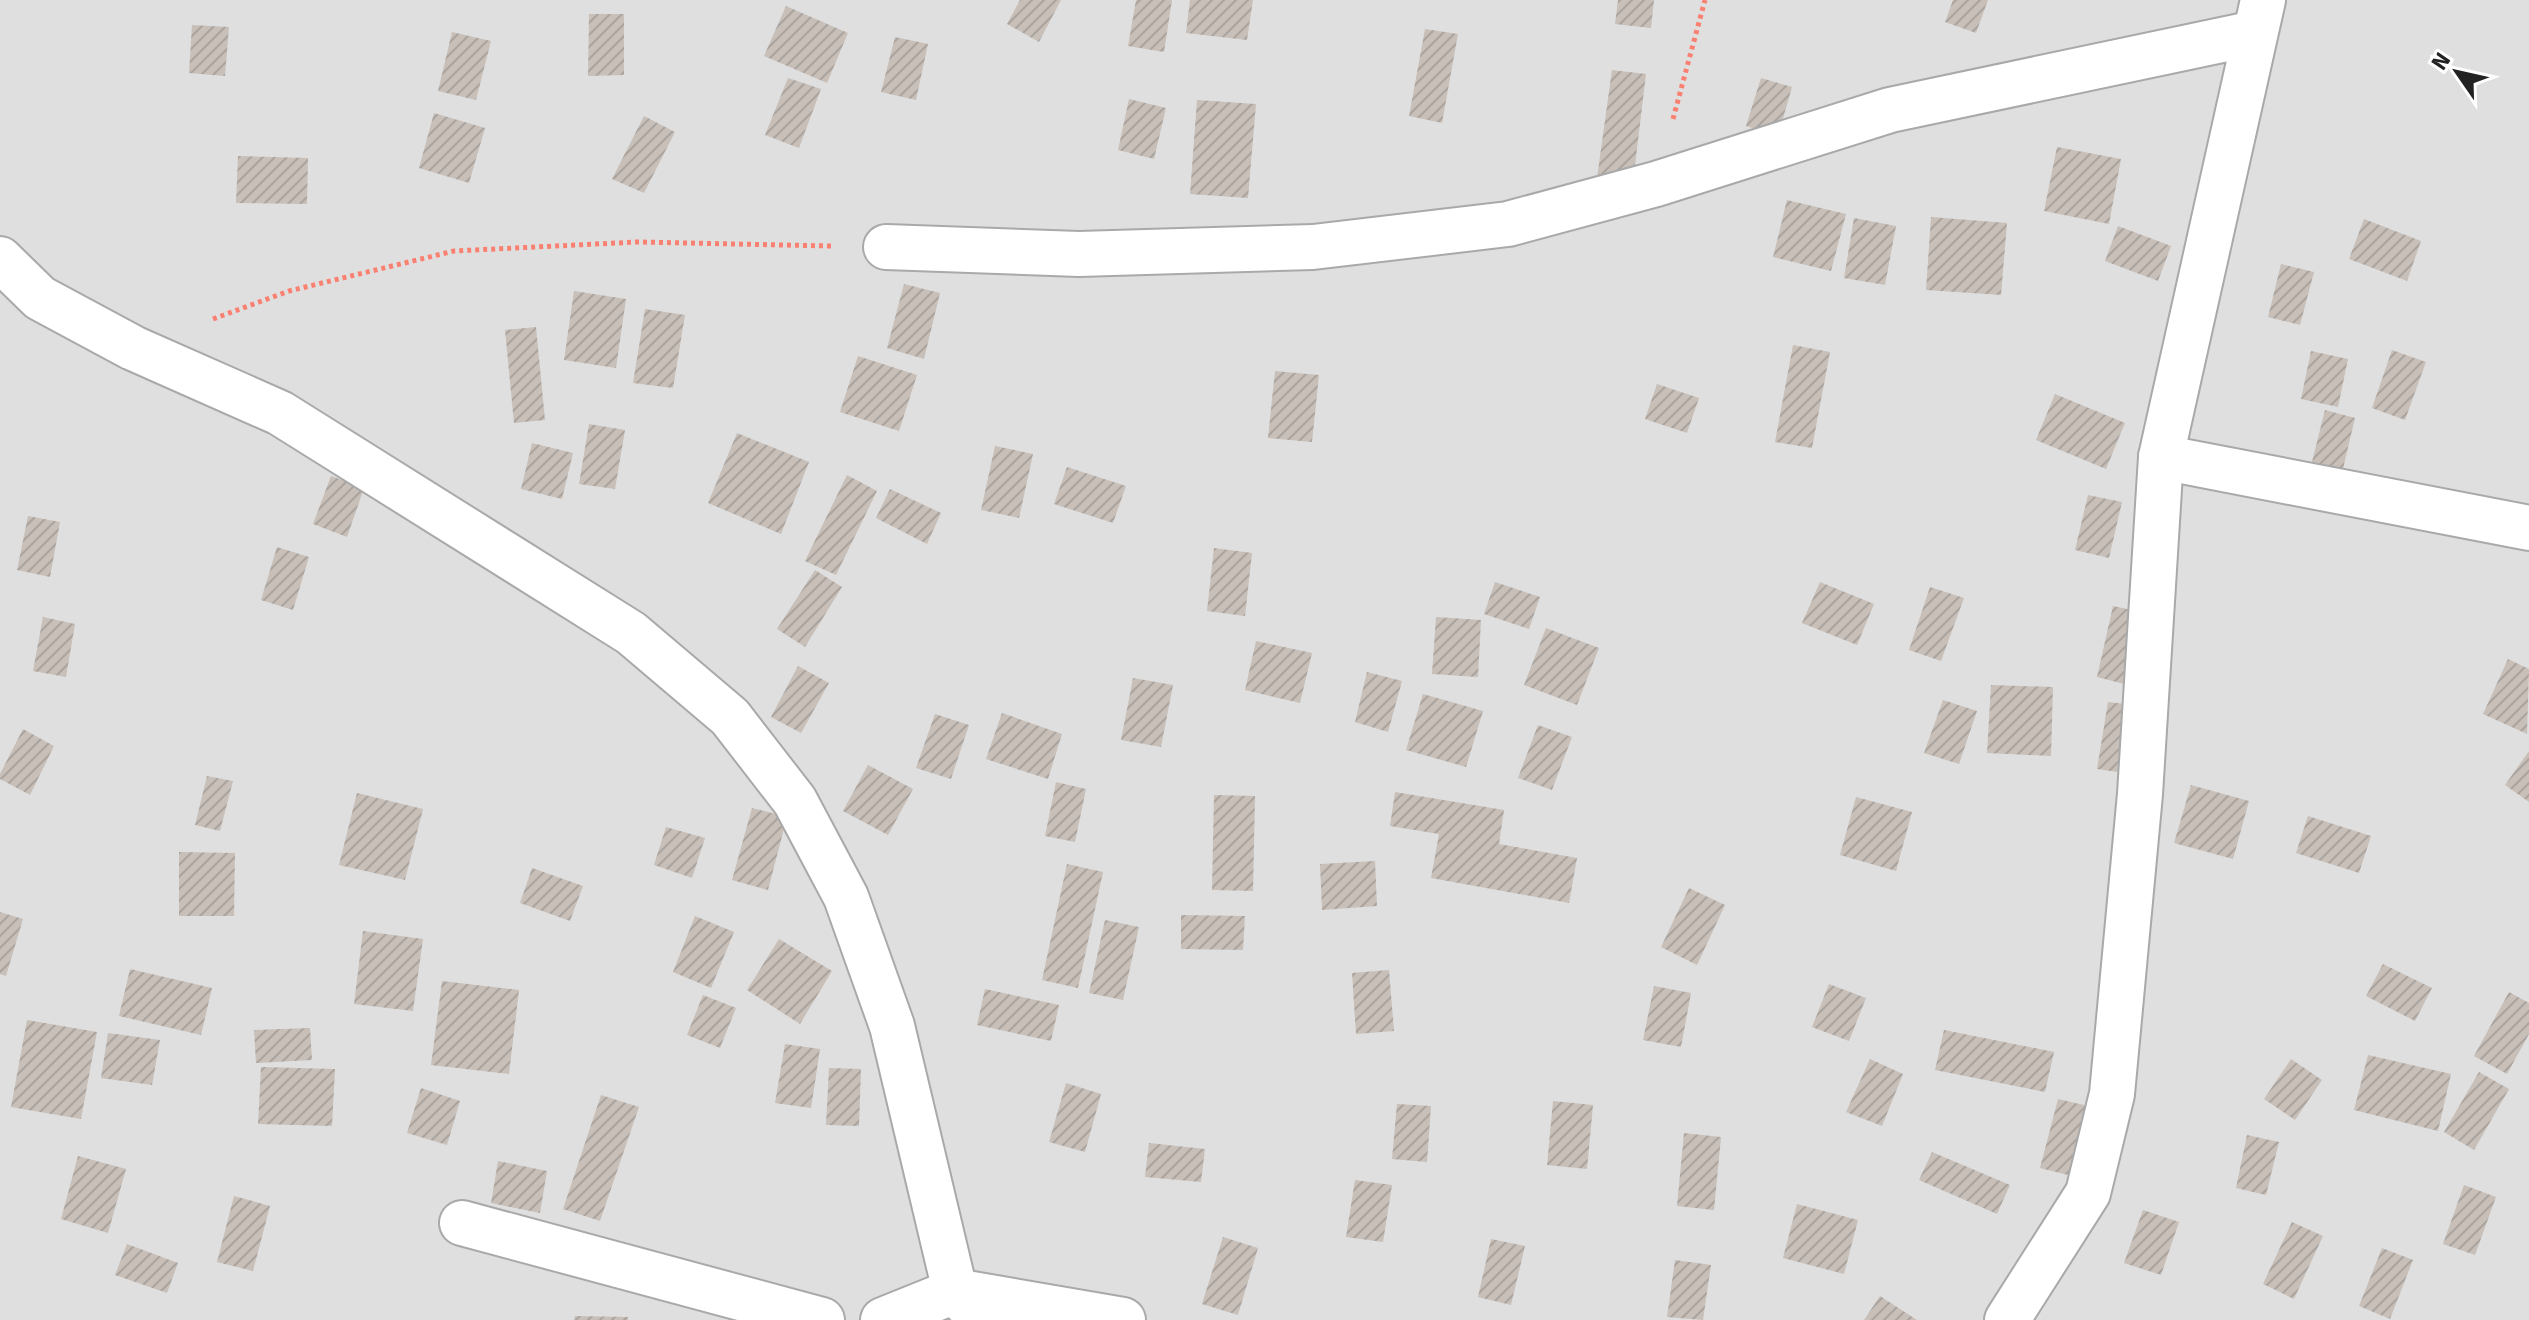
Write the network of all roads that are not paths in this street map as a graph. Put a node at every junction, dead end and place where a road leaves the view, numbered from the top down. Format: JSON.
{"nodes":[{"id":1,"x":2259,"y":16,"type":"edge"},
{"id":2,"x":886,"y":247,"type":"road end"},
{"id":3,"x":0,"y":259,"type":"edge"},
{"id":4,"x":2161,"y":457,"type":"junction"},
{"id":5,"x":2529,"y":528,"type":"edge"},
{"id":6,"x":462,"y":1223,"type":"dead end"},
{"id":7,"x":968,"y":1305,"type":"edge"},
{"id":8,"x":822,"y":1320,"type":"edge"},
{"id":9,"x":883,"y":1320,"type":"edge"},
{"id":10,"x":1123,"y":1320,"type":"edge"},
{"id":11,"x":2007,"y":1320,"type":"edge"}],
"edges":[{"from":1,"to":2,"type":"street"},
{"from":1,"to":4,"type":"street"},
{"from":3,"to":7,"type":"street"},
{"from":4,"to":5,"type":"street"},
{"from":4,"to":11,"type":"street"},
{"from":6,"to":8,"type":"street"},
{"from":7,"to":9,"type":"street"},
{"from":7,"to":10,"type":"street"}]}
